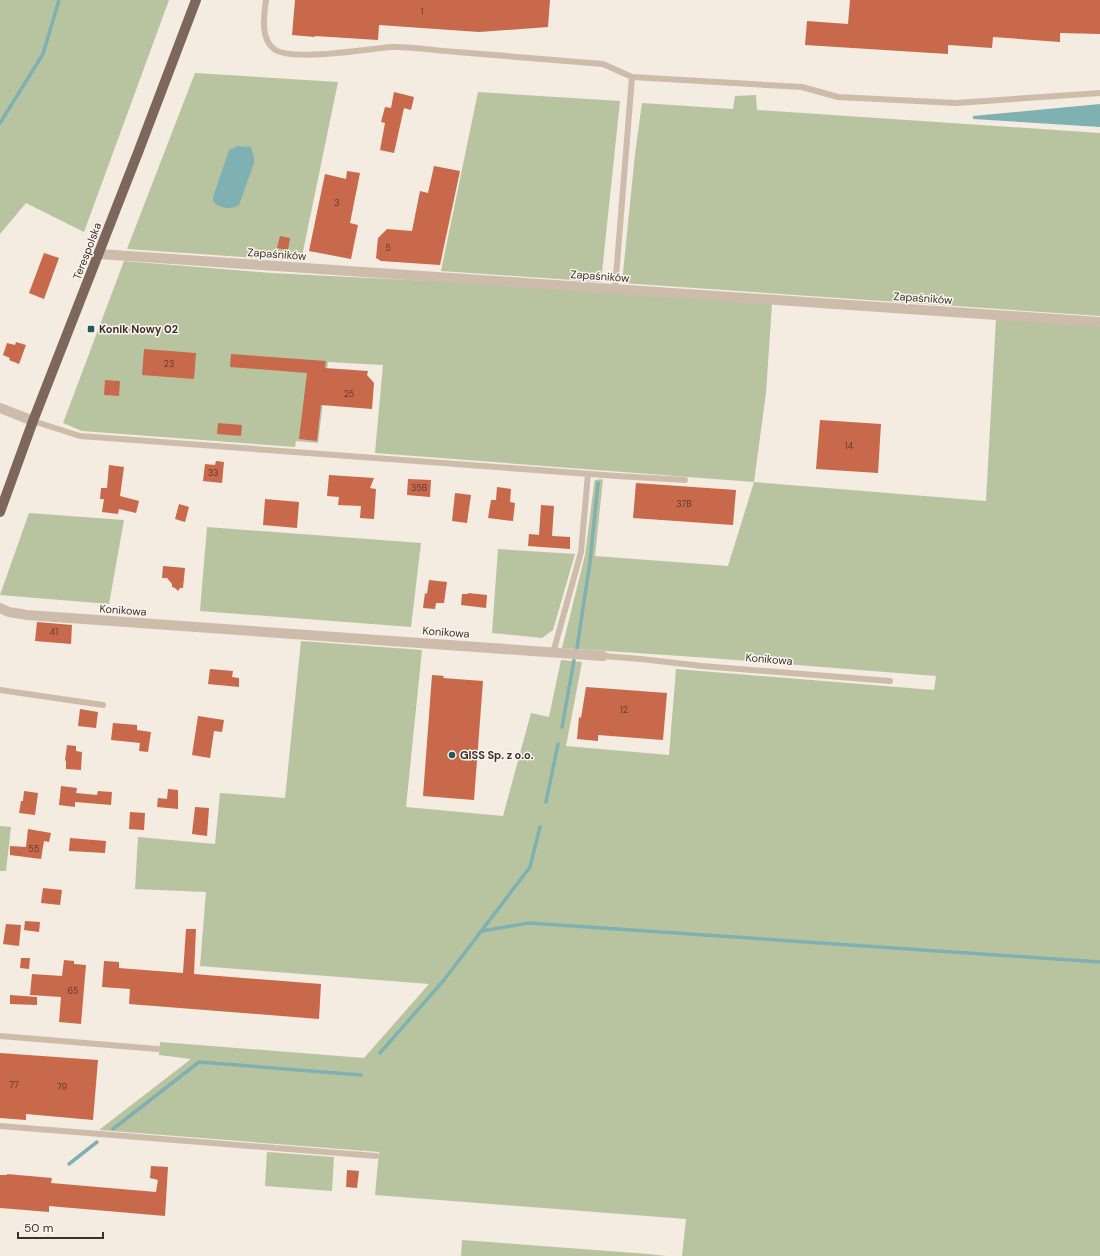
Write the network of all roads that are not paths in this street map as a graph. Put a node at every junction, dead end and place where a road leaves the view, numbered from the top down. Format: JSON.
{"nodes":[{"id":1,"x":196,"y":0,"type":"edge"},
{"id":2,"x":266,"y":0,"type":"edge"},
{"id":3,"x":632,"y":77,"type":"junction"},
{"id":4,"x":1100,"y":93,"type":"edge"},
{"id":5,"x":99,"y":254,"type":"junction"},
{"id":6,"x":615,"y":289,"type":"junction"},
{"id":7,"x":1100,"y":322,"type":"edge"},
{"id":8,"x":0,"y":408,"type":"edge"},
{"id":9,"x":33,"y":422,"type":"junction"},
{"id":10,"x":588,"y":474,"type":"junction"},
{"id":11,"x":685,"y":480,"type":"dead end"},
{"id":12,"x":0,"y":512,"type":"edge"},
{"id":13,"x":0,"y":608,"type":"edge"},
{"id":14,"x":554,"y":653,"type":"junction"},
{"id":15,"x":603,"y":656,"type":"joint"},
{"id":16,"x":890,"y":681,"type":"dead end"},
{"id":17,"x":0,"y":690,"type":"edge"},
{"id":18,"x":103,"y":705,"type":"dead end"},
{"id":19,"x":0,"y":1036,"type":"edge"},
{"id":20,"x":158,"y":1049,"type":"dead end"},
{"id":21,"x":0,"y":1126,"type":"edge"},
{"id":22,"x":376,"y":1156,"type":"dead end"}],
"edges":[{"from":1,"to":5,"type":"main road","name":"Terespolska"},
{"from":2,"to":3,"type":"lane"},
{"from":3,"to":4,"type":"lane"},
{"from":3,"to":6,"type":"lane"},
{"from":5,"to":6,"type":"street","name":"Zapaśników"},
{"from":5,"to":9,"type":"main road","name":"Terespolska"},
{"from":6,"to":7,"type":"street","name":"Zapaśników"},
{"from":8,"to":9,"type":"street"},
{"from":9,"to":10,"type":"lane"},
{"from":9,"to":12,"type":"main road","name":"Terespolska"},
{"from":10,"to":11,"type":"lane"},
{"from":10,"to":14,"type":"lane"},
{"from":13,"to":14,"type":"street","name":"Konikowa"},
{"from":14,"to":15,"type":"street","name":"Konikowa"},
{"from":15,"to":16,"type":"lane","name":"Konikowa"},
{"from":17,"to":18,"type":"lane"},
{"from":19,"to":20,"type":"lane"},
{"from":21,"to":22,"type":"lane"}]}
